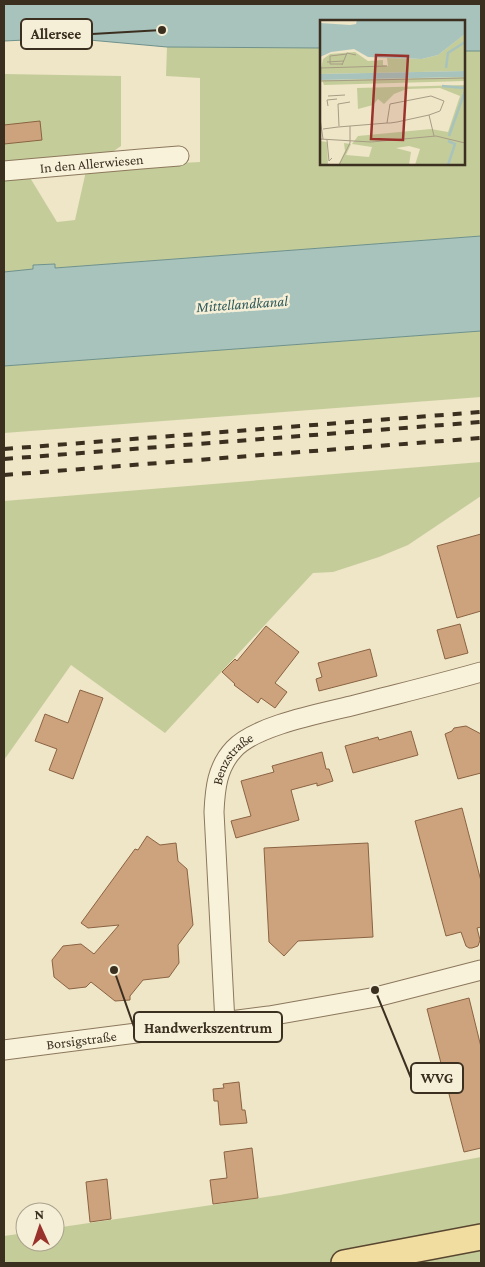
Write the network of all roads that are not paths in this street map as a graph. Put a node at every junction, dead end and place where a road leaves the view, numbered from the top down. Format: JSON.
{"nodes":[{"id":1,"x":179,"y":156,"type":"dead end"},
{"id":2,"x":4,"y":171,"type":"edge"},
{"id":3,"x":481,"y":672,"type":"edge"},
{"id":4,"x":481,"y":970,"type":"edge"},
{"id":5,"x":225,"y":1023,"type":"junction"},
{"id":6,"x":4,"y":1050,"type":"edge"},
{"id":7,"x":481,"y":1237,"type":"edge"},
{"id":8,"x":344,"y":1263,"type":"edge"}],
"edges":[{"from":1,"to":2,"type":"street","name":"In den Allerwiesen"},
{"from":3,"to":5,"type":"street","name":"Benzstraße"},
{"from":4,"to":5,"type":"street","name":"Borsigstraße"},
{"from":5,"to":6,"type":"street","name":"Borsigstraße"},
{"from":7,"to":8,"type":"main road"}]}
